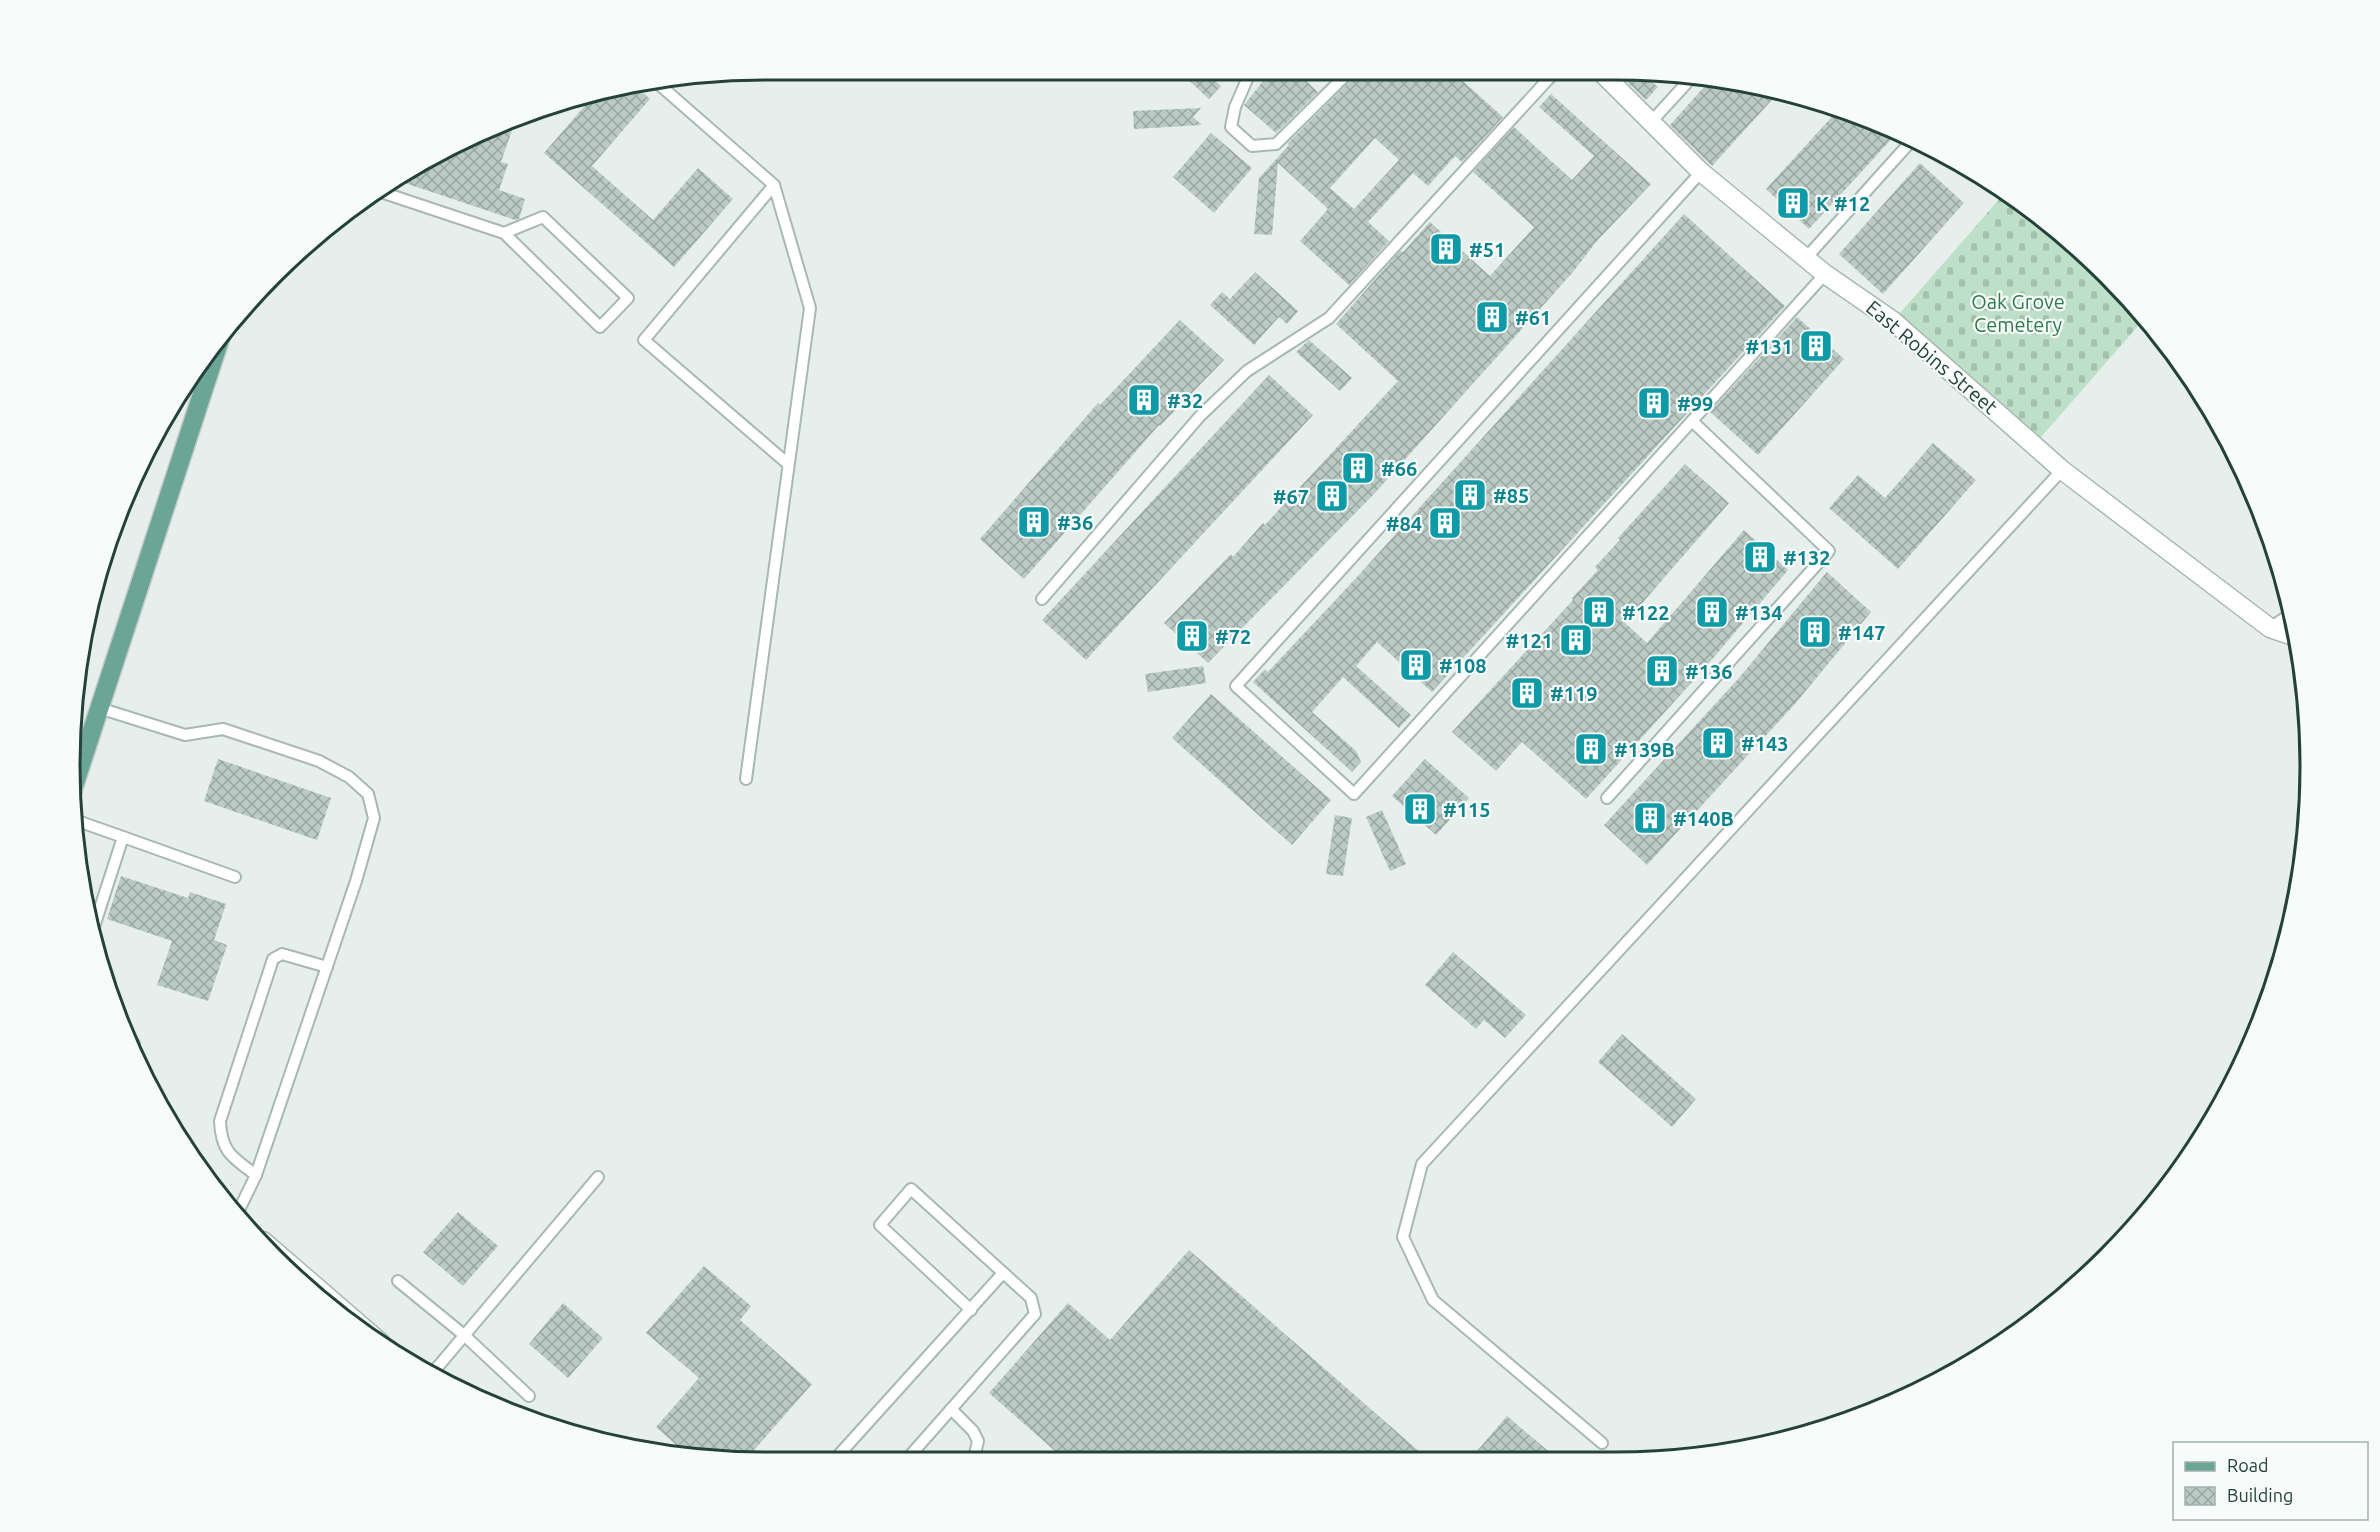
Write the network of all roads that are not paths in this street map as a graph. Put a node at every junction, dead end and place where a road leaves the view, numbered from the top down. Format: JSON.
{"nodes":[{"id":1,"x":1247,"y":80,"type":"edge"},
{"id":2,"x":1341,"y":80,"type":"edge"},
{"id":3,"x":1547,"y":80,"type":"edge"},
{"id":4,"x":1609,"y":80,"type":"edge"},
{"id":5,"x":1686,"y":83,"type":"edge"},
{"id":6,"x":663,"y":87,"type":"edge"},
{"id":7,"x":1651,"y":122,"type":"junction"},
{"id":8,"x":1907,"y":145,"type":"edge"},
{"id":9,"x":1701,"y":172,"type":"junction"},
{"id":10,"x":774,"y":185,"type":"junction"},
{"id":11,"x":387,"y":194,"type":"edge"},
{"id":12,"x":504,"y":233,"type":"junction"},
{"id":13,"x":1806,"y":258,"type":"junction"},
{"id":14,"x":1825,"y":274,"type":"junction"},
{"id":15,"x":214,"y":358,"type":"edge"},
{"id":16,"x":1692,"y":421,"type":"junction"},
{"id":17,"x":788,"y":464,"type":"junction"},
{"id":18,"x":2062,"y":471,"type":"junction"},
{"id":19,"x":1042,"y":599,"type":"dead end"},
{"id":20,"x":2284,"y":619,"type":"edge"},
{"id":21,"x":2270,"y":628,"type":"junction"},
{"id":22,"x":2287,"y":634,"type":"edge"},
{"id":23,"x":99,"y":708,"type":"junction"},
{"id":24,"x":80,"y":765,"type":"edge"},
{"id":25,"x":746,"y":779,"type":"dead end"},
{"id":26,"x":1607,"y":798,"type":"dead end"},
{"id":27,"x":82,"y":823,"type":"edge"},
{"id":28,"x":123,"y":837,"type":"junction"},
{"id":29,"x":235,"y":877,"type":"dead end"},
{"id":30,"x":97,"y":918,"type":"edge"},
{"id":31,"x":327,"y":967,"type":"junction"},
{"id":32,"x":256,"y":1175,"type":"junction"},
{"id":33,"x":598,"y":1177,"type":"dead end"},
{"id":34,"x":240,"y":1207,"type":"edge"},
{"id":35,"x":1003,"y":1273,"type":"junction"},
{"id":36,"x":398,"y":1281,"type":"dead end"},
{"id":37,"x":971,"y":1310,"type":"junction"},
{"id":38,"x":464,"y":1335,"type":"junction"},
{"id":39,"x":436,"y":1368,"type":"edge"},
{"id":40,"x":529,"y":1396,"type":"dead end"},
{"id":41,"x":951,"y":1409,"type":"junction"},
{"id":42,"x":1602,"y":1443,"type":"dead end"},
{"id":43,"x":841,"y":1452,"type":"edge"},
{"id":44,"x":913,"y":1452,"type":"edge"},
{"id":45,"x":975,"y":1452,"type":"edge"}],
"edges":[{"from":1,"to":2,"type":"lane"},
{"from":3,"to":19,"type":"lane"},
{"from":4,"to":7,"type":"street","name":"East Robins Street"},
{"from":5,"to":7,"type":"lane"},
{"from":6,"to":10,"type":"lane"},
{"from":7,"to":9,"type":"street","name":"East Robins Street"},
{"from":8,"to":13,"type":"lane"},
{"from":9,"to":13,"type":"street","name":"East Robins Street"},
{"from":9,"to":16,"type":"lane"},
{"from":10,"to":17,"type":"lane"},
{"from":10,"to":17,"type":"lane"},
{"from":11,"to":12,"type":"lane"},
{"from":12,"to":12,"type":"lane"},
{"from":13,"to":14,"type":"street","name":"East Robins Street"},
{"from":14,"to":16,"type":"lane"},
{"from":14,"to":18,"type":"street","name":"East Robins Street"},
{"from":15,"to":23,"type":"main road"},
{"from":16,"to":26,"type":"lane"},
{"from":17,"to":25,"type":"lane"},
{"from":18,"to":21,"type":"street","name":"East Robins Street"},
{"from":18,"to":42,"type":"lane"},
{"from":20,"to":21,"type":"lane"},
{"from":21,"to":22,"type":"street","name":"East Robins Street"},
{"from":23,"to":24,"type":"main road"},
{"from":23,"to":31,"type":"lane"},
{"from":27,"to":28,"type":"lane"},
{"from":28,"to":29,"type":"lane"},
{"from":28,"to":30,"type":"lane"},
{"from":31,"to":32,"type":"lane"},
{"from":31,"to":32,"type":"lane"},
{"from":32,"to":34,"type":"lane"},
{"from":33,"to":38,"type":"lane"},
{"from":35,"to":37,"type":"lane"},
{"from":35,"to":37,"type":"lane"},
{"from":35,"to":41,"type":"lane"},
{"from":36,"to":38,"type":"lane"},
{"from":37,"to":43,"type":"lane"},
{"from":38,"to":39,"type":"lane"},
{"from":38,"to":40,"type":"lane"},
{"from":41,"to":44,"type":"lane"},
{"from":41,"to":45,"type":"lane"}]}
